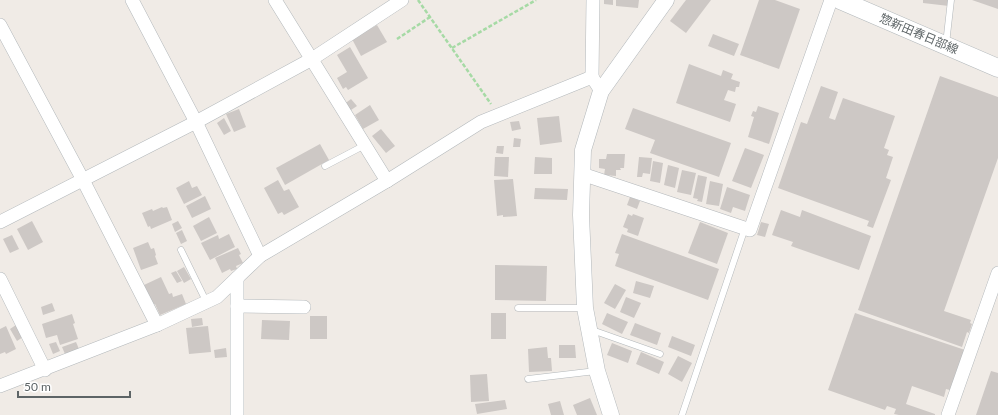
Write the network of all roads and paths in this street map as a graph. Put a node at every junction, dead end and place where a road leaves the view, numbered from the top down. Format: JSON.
{"nodes":[{"id":1,"x":132,"y":0,"type":"edge"},
{"id":2,"x":275,"y":0,"type":"edge"},
{"id":3,"x":402,"y":0,"type":"edge"},
{"id":4,"x":418,"y":0,"type":"edge"},
{"id":5,"x":536,"y":0,"type":"edge"},
{"id":6,"x":593,"y":0,"type":"edge"},
{"id":7,"x":666,"y":0,"type":"edge"},
{"id":8,"x":831,"y":0,"type":"edge"},
{"id":9,"x":840,"y":0,"type":"edge"},
{"id":10,"x":951,"y":0,"type":"edge"},
{"id":11,"x":430,"y":17,"type":"junction"},
{"id":12,"x":0,"y":25,"type":"edge"},
{"id":13,"x":397,"y":39,"type":"dead end"},
{"id":14,"x":946,"y":45,"type":"junction"},
{"id":15,"x":452,"y":48,"type":"junction"},
{"id":16,"x":312,"y":59,"type":"junction"},
{"id":17,"x":998,"y":68,"type":"edge"},
{"id":18,"x":592,"y":76,"type":"junction"},
{"id":19,"x":601,"y":91,"type":"junction"},
{"id":20,"x":498,"y":114,"type":"junction"},
{"id":21,"x":196,"y":122,"type":"junction"},
{"id":22,"x":365,"y":145,"type":"junction"},
{"id":23,"x":325,"y":166,"type":"dead end"},
{"id":24,"x":582,"y":174,"type":"junction"},
{"id":25,"x":83,"y":180,"type":"junction"},
{"id":26,"x":387,"y":181,"type":"junction"},
{"id":27,"x":0,"y":222,"type":"edge"},
{"id":28,"x":745,"y":228,"type":"junction"},
{"id":29,"x":181,"y":250,"type":"dead end"},
{"id":30,"x":260,"y":256,"type":"junction"},
{"id":31,"x":998,"y":273,"type":"edge"},
{"id":32,"x":237,"y":278,"type":"junction"},
{"id":33,"x":0,"y":279,"type":"edge"},
{"id":34,"x":206,"y":301,"type":"junction"},
{"id":35,"x":237,"y":306,"type":"junction"},
{"id":36,"x":304,"y":307,"type":"dead end"},
{"id":37,"x":518,"y":308,"type":"dead end"},
{"id":38,"x":584,"y":308,"type":"junction"},
{"id":39,"x":157,"y":325,"type":"junction"},
{"id":40,"x":588,"y":328,"type":"junction"},
{"id":41,"x":660,"y":354,"type":"dead end"},
{"id":42,"x":45,"y":370,"type":"junction"},
{"id":43,"x":597,"y":371,"type":"junction"},
{"id":44,"x":528,"y":379,"type":"dead end"},
{"id":45,"x":0,"y":386,"type":"edge"},
{"id":46,"x":236,"y":415,"type":"edge"},
{"id":47,"x":611,"y":415,"type":"edge"},
{"id":48,"x":682,"y":415,"type":"edge"},
{"id":49,"x":948,"y":415,"type":"edge"}],
"edges":[{"from":1,"to":21,"type":"street"},
{"from":2,"to":16,"type":"street"},
{"from":3,"to":16,"type":"street"},
{"from":4,"to":11,"type":"path"},
{"from":5,"to":15,"type":"path"},
{"from":6,"to":18,"type":"street"},
{"from":7,"to":19,"type":"street"},
{"from":8,"to":28,"type":"street"},
{"from":9,"to":14,"type":"main road","name":"惣新田春日部線"},
{"from":10,"to":14,"type":"lane"},
{"from":11,"to":13,"type":"path"},
{"from":11,"to":15,"type":"path"},
{"from":12,"to":25,"type":"street"},
{"from":14,"to":17,"type":"main road","name":"惣新田春日部線"},
{"from":15,"to":20,"type":"path"},
{"from":16,"to":21,"type":"street"},
{"from":16,"to":22,"type":"street"},
{"from":18,"to":19,"type":"street"},
{"from":18,"to":20,"type":"street"},
{"from":19,"to":24,"type":"street"},
{"from":20,"to":26,"type":"street"},
{"from":21,"to":25,"type":"street"},
{"from":21,"to":30,"type":"street"},
{"from":22,"to":23,"type":"lane"},
{"from":22,"to":26,"type":"street"},
{"from":24,"to":28,"type":"street"},
{"from":24,"to":38,"type":"street"},
{"from":25,"to":27,"type":"street"},
{"from":25,"to":39,"type":"street"},
{"from":26,"to":30,"type":"street"},
{"from":28,"to":48,"type":"lane"},
{"from":29,"to":34,"type":"lane"},
{"from":30,"to":32,"type":"street"},
{"from":31,"to":49,"type":"street"},
{"from":32,"to":34,"type":"street"},
{"from":32,"to":35,"type":"street"},
{"from":33,"to":42,"type":"street"},
{"from":34,"to":39,"type":"street"},
{"from":35,"to":36,"type":"street"},
{"from":35,"to":46,"type":"street"},
{"from":37,"to":38,"type":"lane"},
{"from":38,"to":40,"type":"street"},
{"from":39,"to":42,"type":"street"},
{"from":40,"to":41,"type":"lane"},
{"from":40,"to":43,"type":"street"},
{"from":42,"to":45,"type":"street"},
{"from":43,"to":44,"type":"lane"},
{"from":43,"to":47,"type":"street"}]}
